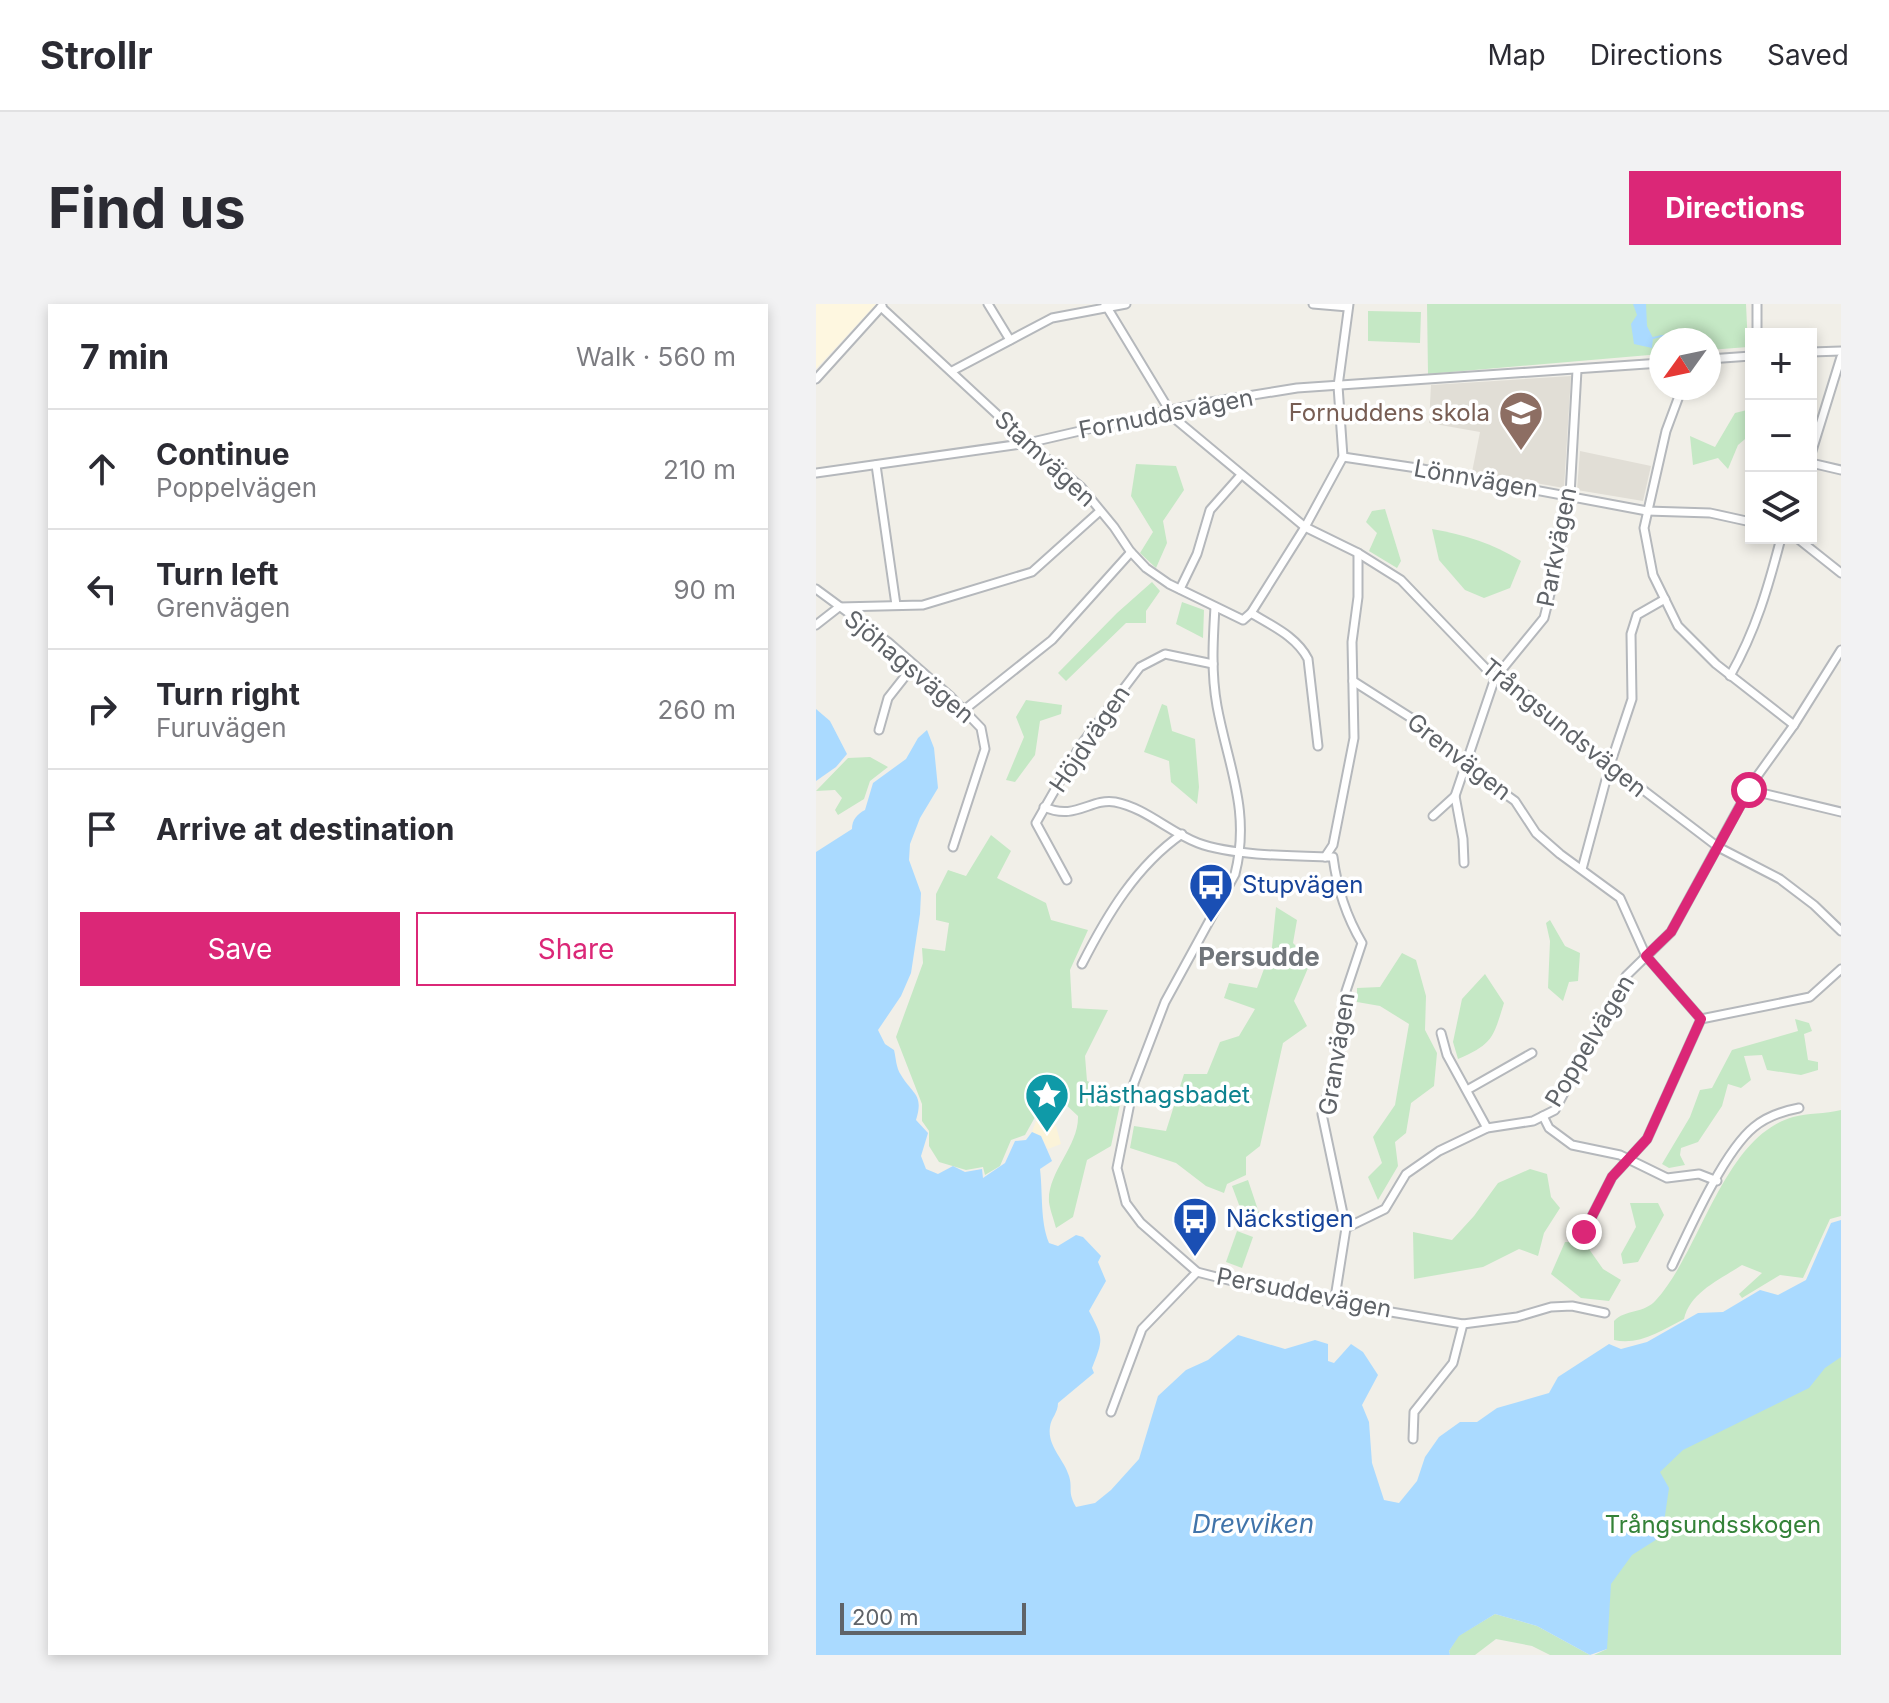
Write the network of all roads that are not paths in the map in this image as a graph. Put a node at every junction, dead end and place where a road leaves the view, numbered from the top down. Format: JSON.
{"nodes":[{"id":1,"x":988,"y":304,"type":"edge"},
{"id":2,"x":1126,"y":304,"type":"edge"},
{"id":3,"x":1313,"y":304,"type":"edge"},
{"id":4,"x":1757,"y":304,"type":"edge"},
{"id":5,"x":1106,"y":305,"type":"edge"},
{"id":6,"x":883,"y":306,"type":"edge"},
{"id":7,"x":1348,"y":306,"type":"edge"},
{"id":8,"x":1757,"y":328,"type":"edge"},
{"id":9,"x":1010,"y":340,"type":"junction"},
{"id":10,"x":1817,"y":352,"type":"edge"},
{"id":11,"x":1841,"y":354,"type":"edge"},
{"id":12,"x":1745,"y":356,"type":"edge"},
{"id":13,"x":1721,"y":358,"type":"edge"},
{"id":14,"x":1649,"y":364,"type":"edge"},
{"id":15,"x":1577,"y":370,"type":"junction"},
{"id":16,"x":952,"y":371,"type":"junction"},
{"id":17,"x":816,"y":379,"type":"edge"},
{"id":18,"x":1338,"y":386,"type":"junction"},
{"id":19,"x":1678,"y":400,"type":"edge"},
{"id":20,"x":1171,"y":410,"type":"junction"},
{"id":21,"x":1817,"y":434,"type":"edge"},
{"id":22,"x":1028,"y":443,"type":"junction"},
{"id":23,"x":1343,"y":457,"type":"junction"},
{"id":24,"x":1817,"y":464,"type":"edge"},
{"id":25,"x":876,"y":465,"type":"junction"},
{"id":26,"x":1841,"y":470,"type":"edge"},
{"id":27,"x":816,"y":473,"type":"edge"},
{"id":28,"x":1241,"y":475,"type":"junction"},
{"id":29,"x":1570,"y":495,"type":"junction"},
{"id":30,"x":1100,"y":511,"type":"junction"},
{"id":31,"x":1647,"y":511,"type":"junction"},
{"id":32,"x":1745,"y":521,"type":"edge"},
{"id":33,"x":1305,"y":527,"type":"junction"},
{"id":34,"x":1780,"y":544,"type":"edge"},
{"id":35,"x":1805,"y":544,"type":"edge"},
{"id":36,"x":1131,"y":552,"type":"junction"},
{"id":37,"x":1358,"y":553,"type":"junction"},
{"id":38,"x":1841,"y":573,"type":"edge"},
{"id":39,"x":816,"y":589,"type":"edge"},
{"id":40,"x":1180,"y":589,"type":"junction"},
{"id":41,"x":1665,"y":599,"type":"junction"},
{"id":42,"x":896,"y":605,"type":"junction"},
{"id":43,"x":839,"y":607,"type":"junction"},
{"id":44,"x":1215,"y":607,"type":"junction"},
{"id":45,"x":1251,"y":613,"type":"junction"},
{"id":46,"x":816,"y":625,"type":"edge"},
{"id":47,"x":1841,"y":650,"type":"edge"},
{"id":48,"x":1213,"y":664,"type":"junction"},
{"id":49,"x":914,"y":665,"type":"junction"},
{"id":50,"x":1730,"y":676,"type":"junction"},
{"id":51,"x":1495,"y":678,"type":"junction"},
{"id":52,"x":1353,"y":681,"type":"junction"},
{"id":53,"x":964,"y":710,"type":"junction"},
{"id":54,"x":1794,"y":725,"type":"junction"},
{"id":55,"x":879,"y":730,"type":"dead end"},
{"id":56,"x":1318,"y":746,"type":"dead end"},
{"id":57,"x":1465,"y":765,"type":"junction"},
{"id":58,"x":1610,"y":765,"type":"junction"},
{"id":59,"x":1749,"y":790,"type":"junction"},
{"id":60,"x":1455,"y":796,"type":"junction"},
{"id":61,"x":1044,"y":807,"type":"junction"},
{"id":62,"x":1841,"y":812,"type":"edge"},
{"id":63,"x":1433,"y":816,"type":"dead end"},
{"id":64,"x":1182,"y":834,"type":"junction"},
{"id":65,"x":953,"y":847,"type":"dead end"},
{"id":66,"x":1718,"y":847,"type":"junction"},
{"id":67,"x":1241,"y":851,"type":"junction"},
{"id":68,"x":1329,"y":857,"type":"junction"},
{"id":69,"x":1464,"y":863,"type":"dead end"},
{"id":70,"x":1582,"y":869,"type":"junction"},
{"id":71,"x":1067,"y":880,"type":"dead end"},
{"id":72,"x":1841,"y":931,"type":"edge"},
{"id":73,"x":1646,"y":956,"type":"junction"},
{"id":74,"x":1082,"y":964,"type":"dead end"},
{"id":75,"x":1841,"y":969,"type":"edge"},
{"id":76,"x":1701,"y":1019,"type":"junction"},
{"id":77,"x":1441,"y":1033,"type":"dead end"},
{"id":78,"x":1532,"y":1053,"type":"dead end"},
{"id":79,"x":1467,"y":1090,"type":"junction"},
{"id":80,"x":1799,"y":1108,"type":"dead end"},
{"id":81,"x":1543,"y":1116,"type":"junction"},
{"id":82,"x":1487,"y":1128,"type":"junction"},
{"id":83,"x":1627,"y":1158,"type":"junction"},
{"id":84,"x":1717,"y":1181,"type":"junction"},
{"id":85,"x":1346,"y":1228,"type":"junction"},
{"id":86,"x":1584,"y":1232,"type":"dead end"},
{"id":87,"x":1672,"y":1266,"type":"dead end"},
{"id":88,"x":1197,"y":1272,"type":"junction"},
{"id":89,"x":1334,"y":1304,"type":"junction"},
{"id":90,"x":1605,"y":1313,"type":"dead end"},
{"id":91,"x":1463,"y":1324,"type":"junction"},
{"id":92,"x":1111,"y":1412,"type":"dead end"},
{"id":93,"x":1413,"y":1439,"type":"dead end"}],
"edges":[{"from":1,"to":9,"type":"street"},
{"from":2,"to":5,"type":"street"},
{"from":3,"to":7,"type":"street"},
{"from":4,"to":8,"type":"street"},
{"from":5,"to":9,"type":"street"},
{"from":5,"to":20,"type":"street","name":"Trångsundsvägen"},
{"from":6,"to":16,"type":"street","name":"Stamvägen"},
{"from":6,"to":17,"type":"street"},
{"from":7,"to":18,"type":"street"},
{"from":9,"to":16,"type":"street"},
{"from":10,"to":11,"type":"street"},
{"from":11,"to":21,"type":"street"},
{"from":12,"to":13,"type":"street"},
{"from":14,"to":15,"type":"street","name":"Fornuddsvägen"},
{"from":15,"to":18,"type":"street","name":"Fornuddsvägen"},
{"from":15,"to":29,"type":"street","name":"Parkvägen"},
{"from":16,"to":22,"type":"street","name":"Stamvägen"},
{"from":18,"to":20,"type":"street","name":"Fornuddsvägen"},
{"from":18,"to":23,"type":"street"},
{"from":19,"to":31,"type":"street"},
{"from":20,"to":22,"type":"street","name":"Fornuddsvägen"},
{"from":20,"to":28,"type":"street","name":"Trångsundsvägen"},
{"from":22,"to":25,"type":"street","name":"Fornuddsvägen"},
{"from":22,"to":30,"type":"street","name":"Stamvägen"},
{"from":23,"to":29,"type":"street","name":"Lönnvägen"},
{"from":23,"to":33,"type":"street"},
{"from":24,"to":26,"type":"street"},
{"from":25,"to":27,"type":"street","name":"Fornuddsvägen"},
{"from":25,"to":42,"type":"street"},
{"from":28,"to":33,"type":"street","name":"Trångsundsvägen"},
{"from":28,"to":40,"type":"street"},
{"from":29,"to":31,"type":"street","name":"Lönnvägen"},
{"from":29,"to":51,"type":"street","name":"Parkvägen"},
{"from":30,"to":36,"type":"street","name":"Stamvägen"},
{"from":30,"to":42,"type":"street"},
{"from":31,"to":32,"type":"street","name":"Lönnvägen"},
{"from":31,"to":41,"type":"street"},
{"from":33,"to":37,"type":"street","name":"Trångsundsvägen"},
{"from":33,"to":45,"type":"street"},
{"from":34,"to":50,"type":"street"},
{"from":35,"to":38,"type":"street"},
{"from":36,"to":40,"type":"street","name":"Stamvägen"},
{"from":36,"to":53,"type":"street"},
{"from":37,"to":51,"type":"street","name":"Trångsundsvägen"},
{"from":37,"to":52,"type":"street"},
{"from":39,"to":43,"type":"street","name":"Sjöhagsvägen"},
{"from":40,"to":44,"type":"street","name":"Stamvägen"},
{"from":41,"to":50,"type":"street"},
{"from":41,"to":58,"type":"street"},
{"from":42,"to":43,"type":"street"},
{"from":43,"to":46,"type":"street"},
{"from":43,"to":49,"type":"street","name":"Sjöhagsvägen"},
{"from":44,"to":45,"type":"street","name":"Stamvägen"},
{"from":44,"to":48,"type":"street","name":"Persuddevägen"},
{"from":45,"to":56,"type":"street"},
{"from":47,"to":54,"type":"street","name":"Poppelvägen"},
{"from":48,"to":61,"type":"street","name":"Höjdvägen"},
{"from":48,"to":67,"type":"street","name":"Persuddevägen"},
{"from":49,"to":53,"type":"street","name":"Sjöhagsvägen"},
{"from":49,"to":55,"type":"street"},
{"from":50,"to":54,"type":"street"},
{"from":51,"to":57,"type":"street","name":"Parkvägen"},
{"from":51,"to":58,"type":"street","name":"Trångsundsvägen"},
{"from":52,"to":57,"type":"street","name":"Grenvägen"},
{"from":52,"to":68,"type":"street"},
{"from":53,"to":65,"type":"street","name":"Sjöhagsvägen"},
{"from":54,"to":59,"type":"street","name":"Poppelvägen"},
{"from":57,"to":60,"type":"street","name":"Parkvägen"},
{"from":57,"to":70,"type":"street","name":"Grenvägen"},
{"from":58,"to":66,"type":"street","name":"Trångsundsvägen"},
{"from":58,"to":70,"type":"street"},
{"from":59,"to":62,"type":"street"},
{"from":59,"to":66,"type":"street","name":"Poppelvägen"},
{"from":60,"to":63,"type":"street","name":"Parkvägen"},
{"from":60,"to":69,"type":"street","name":"Parkvägen"},
{"from":61,"to":64,"type":"street"},
{"from":61,"to":71,"type":"street","name":"Höjdvägen"},
{"from":64,"to":67,"type":"street"},
{"from":64,"to":74,"type":"street"},
{"from":66,"to":72,"type":"street","name":"Trångsundsvägen"},
{"from":66,"to":73,"type":"street","name":"Poppelvägen"},
{"from":67,"to":68,"type":"street"},
{"from":67,"to":88,"type":"street","name":"Persuddevägen"},
{"from":68,"to":85,"type":"street","name":"Granvägen"},
{"from":70,"to":73,"type":"street","name":"Grenvägen"},
{"from":73,"to":76,"type":"street","name":"Grenvägen"},
{"from":73,"to":81,"type":"street","name":"Poppelvägen"},
{"from":75,"to":76,"type":"street"},
{"from":76,"to":83,"type":"street"},
{"from":77,"to":79,"type":"street"},
{"from":78,"to":79,"type":"street"},
{"from":79,"to":82,"type":"street"},
{"from":80,"to":84,"type":"street"},
{"from":81,"to":82,"type":"street","name":"Poppelvägen"},
{"from":81,"to":83,"type":"street"},
{"from":82,"to":85,"type":"street","name":"Poppelvägen"},
{"from":83,"to":84,"type":"street"},
{"from":83,"to":86,"type":"street"},
{"from":84,"to":87,"type":"street"},
{"from":85,"to":89,"type":"street","name":"Granvägen"},
{"from":88,"to":89,"type":"street","name":"Persuddevägen"},
{"from":88,"to":92,"type":"street"},
{"from":89,"to":91,"type":"street","name":"Persuddevägen"},
{"from":90,"to":91,"type":"street","name":"Persuddevägen"},
{"from":91,"to":93,"type":"street"}]}
